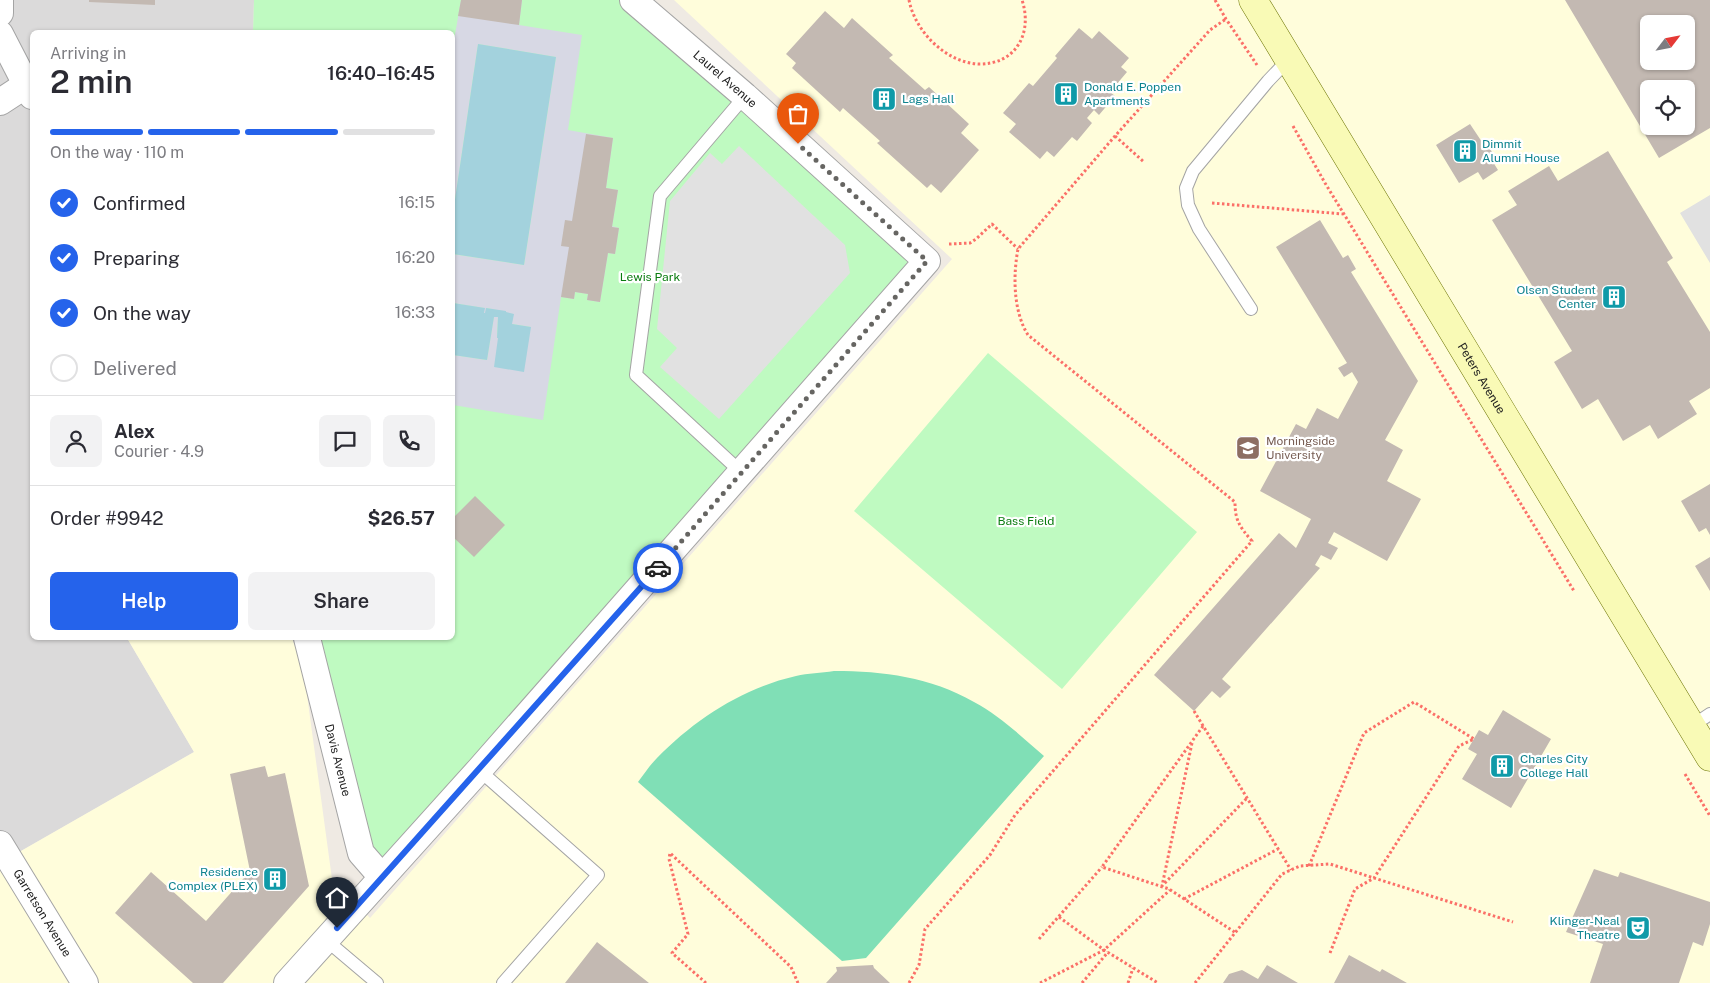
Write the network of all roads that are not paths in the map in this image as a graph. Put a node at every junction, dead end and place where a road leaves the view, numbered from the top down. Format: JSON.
{"nodes":[{"id":1,"x":0,"y":0,"type":"edge"},
{"id":2,"x":633,"y":0,"type":"edge"},
{"id":3,"x":1253,"y":0,"type":"edge"},
{"id":4,"x":0,"y":13,"type":"edge"},
{"id":5,"x":0,"y":34,"type":"edge"},
{"id":6,"x":1289,"y":59,"type":"junction"},
{"id":7,"x":29,"y":90,"type":"edge"},
{"id":8,"x":746,"y":96,"type":"junction"},
{"id":9,"x":0,"y":102,"type":"edge"},
{"id":10,"x":1251,"y":309,"type":"dead end"},
{"id":11,"x":742,"y":473,"type":"junction"},
{"id":12,"x":308,"y":640,"type":"edge"},
{"id":13,"x":1701,"y":720,"type":"edge"},
{"id":14,"x":1710,"y":757,"type":"edge"},
{"id":15,"x":479,"y":770,"type":"junction"},
{"id":16,"x":0,"y":844,"type":"edge"},
{"id":17,"x":382,"y":876,"type":"junction"},
{"id":18,"x":326,"y":940,"type":"junction"},
{"id":19,"x":85,"y":983,"type":"edge"},
{"id":20,"x":287,"y":983,"type":"edge"},
{"id":21,"x":377,"y":983,"type":"edge"},
{"id":22,"x":503,"y":983,"type":"edge"}],
"edges":[{"from":1,"to":4,"type":"street"},
{"from":2,"to":8,"type":"street","name":"Laurel Avenue"},
{"from":3,"to":6,"type":"street","name":"Peters Avenue"},
{"from":5,"to":7,"type":"street"},
{"from":6,"to":10,"type":"lane"},
{"from":6,"to":13,"type":"street","name":"Peters Avenue"},
{"from":7,"to":9,"type":"street"},
{"from":8,"to":11,"type":"lane"},
{"from":8,"to":11,"type":"street","name":"Laurel Avenue"},
{"from":11,"to":15,"type":"street"},
{"from":12,"to":17,"type":"street","name":"Davis Avenue"},
{"from":13,"to":14,"type":"street","name":"Peters Avenue"},
{"from":15,"to":17,"type":"street"},
{"from":15,"to":22,"type":"lane"},
{"from":16,"to":19,"type":"street","name":"Garretson Avenue"},
{"from":17,"to":18,"type":"street"},
{"from":18,"to":20,"type":"street"},
{"from":18,"to":21,"type":"lane"}]}
